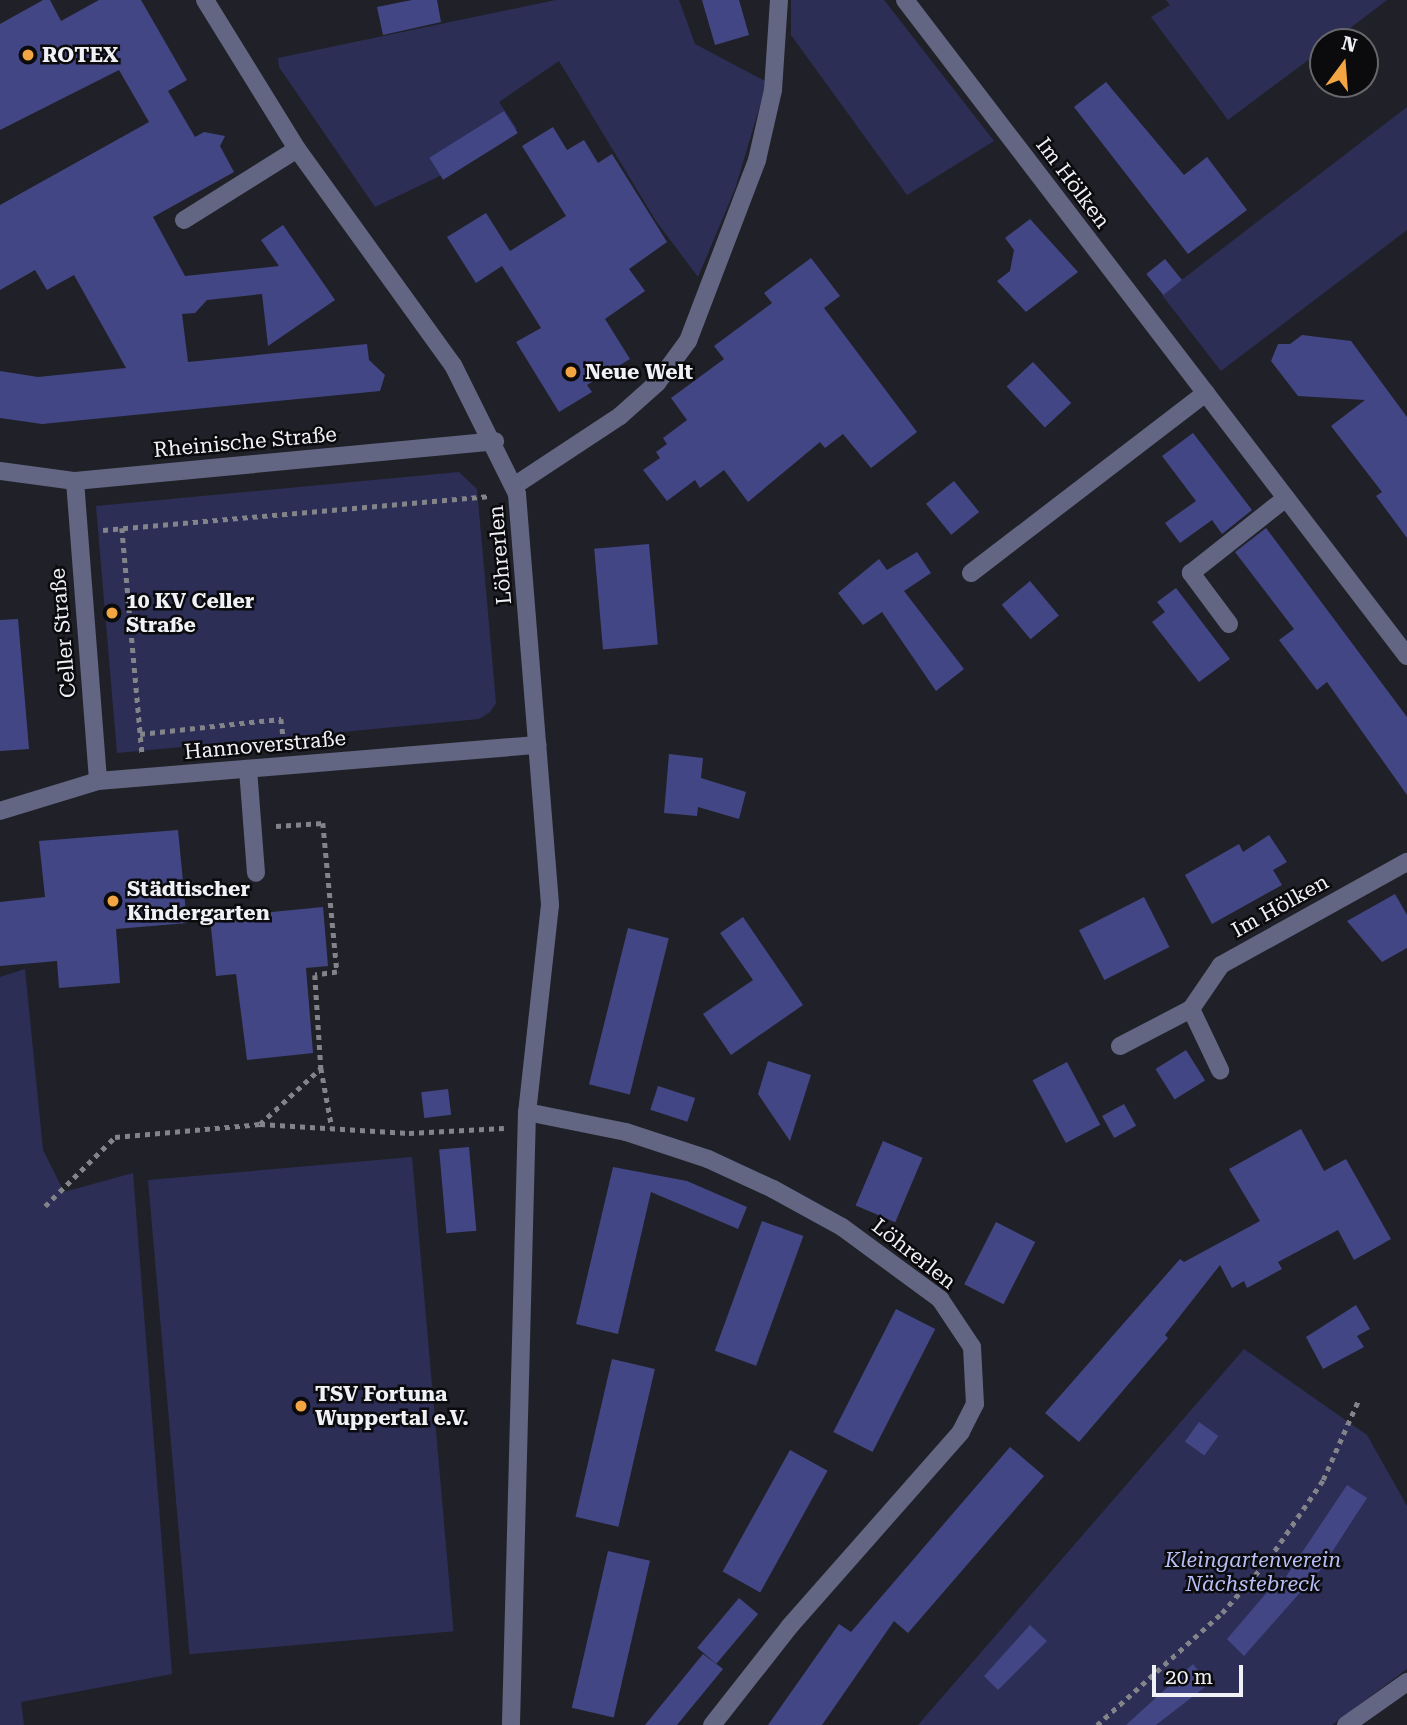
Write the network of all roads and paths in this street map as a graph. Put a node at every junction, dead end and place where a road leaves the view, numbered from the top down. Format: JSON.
{"nodes":[{"id":1,"x":205,"y":0,"type":"edge"},
{"id":2,"x":779,"y":0,"type":"edge"},
{"id":3,"x":905,"y":0,"type":"edge"},
{"id":4,"x":297,"y":149,"type":"junction"},
{"id":5,"x":184,"y":220,"type":"dead end"},
{"id":6,"x":1206,"y":393,"type":"junction"},
{"id":7,"x":495,"y":441,"type":"junction"},
{"id":8,"x":0,"y":471,"type":"edge"},
{"id":9,"x":75,"y":481,"type":"junction"},
{"id":10,"x":516,"y":490,"type":"junction"},
{"id":11,"x":1286,"y":498,"type":"junction"},
{"id":12,"x":122,"y":528,"type":"junction"},
{"id":13,"x":97,"y":530,"type":"dead end"},
{"id":14,"x":971,"y":573,"type":"dead end"},
{"id":15,"x":1229,"y":624,"type":"dead end"},
{"id":16,"x":1407,"y":656,"type":"edge"},
{"id":17,"x":140,"y":734,"type":"junction"},
{"id":18,"x":538,"y":745,"type":"junction"},
{"id":19,"x":286,"y":766,"type":"junction"},
{"id":20,"x":248,"y":769,"type":"junction"},
{"id":21,"x":144,"y":778,"type":"junction"},
{"id":22,"x":98,"y":782,"type":"junction"},
{"id":23,"x":0,"y":811,"type":"edge"},
{"id":24,"x":253,"y":828,"type":"junction"},
{"id":25,"x":1407,"y":862,"type":"edge"},
{"id":26,"x":256,"y":873,"type":"dead end"},
{"id":27,"x":1191,"y":1009,"type":"junction"},
{"id":28,"x":1120,"y":1046,"type":"dead end"},
{"id":29,"x":321,"y":1068,"type":"junction"},
{"id":30,"x":1220,"y":1070,"type":"dead end"},
{"id":31,"x":526,"y":1119,"type":"junction"},
{"id":32,"x":260,"y":1124,"type":"junction"},
{"id":33,"x":332,"y":1128,"type":"junction"},
{"id":34,"x":45,"y":1206,"type":"dead end"},
{"id":35,"x":1358,"y":1401,"type":"dead end"},
{"id":36,"x":1407,"y":1682,"type":"edge"},
{"id":37,"x":511,"y":1725,"type":"edge"},
{"id":38,"x":712,"y":1725,"type":"edge"},
{"id":39,"x":1097,"y":1725,"type":"edge"},
{"id":40,"x":1346,"y":1725,"type":"edge"}],
"edges":[{"from":1,"to":4,"type":"street","name":"Löhrerlen"},
{"from":2,"to":10,"type":"street"},
{"from":3,"to":6,"type":"street","name":"Im Hölken"},
{"from":4,"to":5,"type":"street"},
{"from":4,"to":7,"type":"street","name":"Löhrerlen"},
{"from":6,"to":11,"type":"street","name":"Im Hölken"},
{"from":6,"to":14,"type":"street"},
{"from":7,"to":9,"type":"street","name":"Rheinische Straße"},
{"from":7,"to":10,"type":"street","name":"Löhrerlen"},
{"from":8,"to":9,"type":"street","name":"Rheinische Straße"},
{"from":9,"to":22,"type":"street","name":"Celler Straße"},
{"from":10,"to":12,"type":"path"},
{"from":10,"to":18,"type":"street","name":"Löhrerlen"},
{"from":11,"to":15,"type":"street"},
{"from":11,"to":16,"type":"street","name":"Im Hölken"},
{"from":12,"to":13,"type":"path"},
{"from":12,"to":17,"type":"path"},
{"from":17,"to":19,"type":"path"},
{"from":17,"to":21,"type":"path"},
{"from":18,"to":19,"type":"street","name":"Hannoverstraße"},
{"from":18,"to":31,"type":"street","name":"Löhrerlen"},
{"from":19,"to":20,"type":"street","name":"Hannoverstraße"},
{"from":20,"to":21,"type":"street","name":"Hannoverstraße"},
{"from":20,"to":24,"type":"street"},
{"from":21,"to":22,"type":"street","name":"Hannoverstraße"},
{"from":22,"to":23,"type":"street","name":"Hannoverstraße"},
{"from":24,"to":26,"type":"street"},
{"from":24,"to":29,"type":"path"},
{"from":25,"to":27,"type":"street","name":"Im Hölken"},
{"from":27,"to":28,"type":"street","name":"Im Hölken"},
{"from":27,"to":30,"type":"street"},
{"from":29,"to":32,"type":"path"},
{"from":29,"to":33,"type":"path"},
{"from":31,"to":33,"type":"path"},
{"from":31,"to":37,"type":"street","name":"Löhrerlen"},
{"from":31,"to":38,"type":"street","name":"Löhrerlen"},
{"from":32,"to":33,"type":"path"},
{"from":32,"to":34,"type":"path"},
{"from":35,"to":39,"type":"path"},
{"from":36,"to":40,"type":"street"}]}
